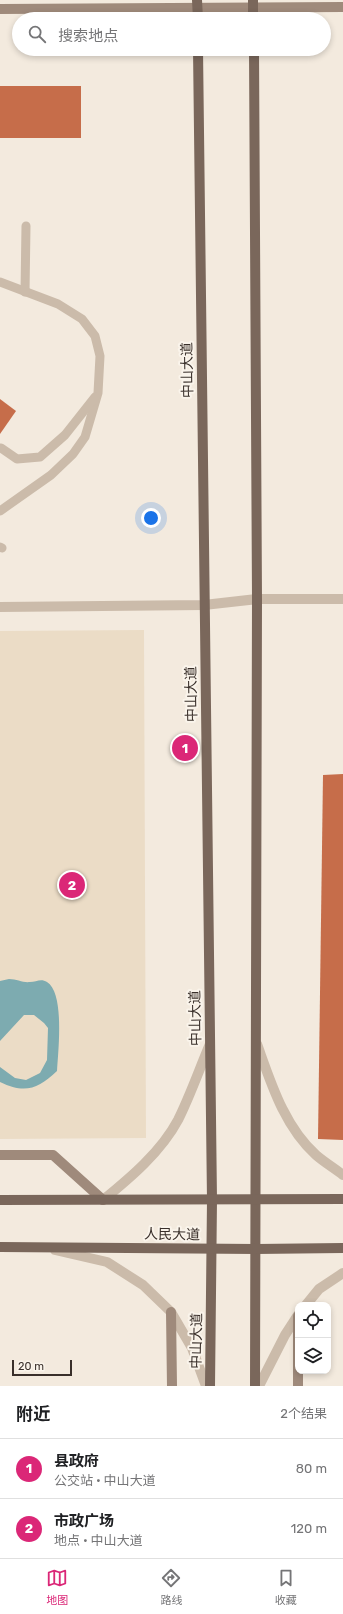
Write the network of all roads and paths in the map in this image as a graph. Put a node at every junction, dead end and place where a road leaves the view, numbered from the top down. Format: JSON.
{"nodes":[{"id":1,"x":197,"y":4,"type":"edge"},
{"id":2,"x":253,"y":4,"type":"edge"},
{"id":3,"x":343,"y":7,"type":"edge"},
{"id":4,"x":0,"y":9,"type":"edge"},
{"id":5,"x":198,"y":56,"type":"edge"},
{"id":6,"x":254,"y":56,"type":"edge"},
{"id":7,"x":26,"y":226,"type":"dead end"},
{"id":8,"x":0,"y":282,"type":"edge"},
{"id":9,"x":25,"y":292,"type":"junction"},
{"id":10,"x":98,"y":393,"type":"junction"},
{"id":11,"x":1,"y":448,"type":"edge"},
{"id":12,"x":0,"y":511,"type":"edge"},
{"id":13,"x":257,"y":598,"type":"junction"},
{"id":14,"x":343,"y":599,"type":"edge"},
{"id":15,"x":204,"y":605,"type":"junction"},
{"id":16,"x":0,"y":607,"type":"edge"},
{"id":17,"x":210,"y":1044,"type":"junction"},
{"id":18,"x":257,"y":1044,"type":"junction"},
{"id":19,"x":0,"y":1155,"type":"edge"},
{"id":20,"x":343,"y":1174,"type":"edge"},
{"id":21,"x":343,"y":1199,"type":"edge"},
{"id":22,"x":0,"y":1200,"type":"edge"},
{"id":23,"x":103,"y":1200,"type":"junction"},
{"id":24,"x":212,"y":1200,"type":"junction"},
{"id":25,"x":256,"y":1200,"type":"junction"},
{"id":26,"x":0,"y":1247,"type":"edge"},
{"id":27,"x":42,"y":1247,"type":"junction"},
{"id":28,"x":343,"y":1248,"type":"edge"},
{"id":29,"x":211,"y":1249,"type":"junction"},
{"id":30,"x":256,"y":1249,"type":"junction"},
{"id":31,"x":343,"y":1273,"type":"edge"},
{"id":32,"x":308,"y":1302,"type":"edge"},
{"id":33,"x":171,"y":1312,"type":"junction"},
{"id":34,"x":295,"y":1320,"type":"edge"},
{"id":35,"x":298,"y":1338,"type":"edge"},
{"id":36,"x":172,"y":1386,"type":"edge"},
{"id":37,"x":206,"y":1386,"type":"edge"},
{"id":38,"x":210,"y":1386,"type":"edge"},
{"id":39,"x":255,"y":1386,"type":"edge"},
{"id":40,"x":259,"y":1386,"type":"edge"},
{"id":41,"x":298,"y":1386,"type":"edge"}],
"edges":[{"from":1,"to":2,"type":"main road"},
{"from":1,"to":4,"type":"main road"},
{"from":2,"to":3,"type":"main road"},
{"from":5,"to":15,"type":"main road","name":"中山大道"},
{"from":6,"to":13,"type":"main road"},
{"from":7,"to":9,"type":"lane"},
{"from":8,"to":9,"type":"lane"},
{"from":9,"to":10,"type":"lane"},
{"from":10,"to":11,"type":"lane"},
{"from":10,"to":12,"type":"lane"},
{"from":13,"to":14,"type":"street"},
{"from":13,"to":15,"type":"street"},
{"from":13,"to":18,"type":"main road"},
{"from":15,"to":16,"type":"street"},
{"from":15,"to":17,"type":"main road","name":"中山大道"},
{"from":17,"to":23,"type":"street"},
{"from":17,"to":24,"type":"main road","name":"中山大道"},
{"from":18,"to":20,"type":"street"},
{"from":18,"to":25,"type":"main road"},
{"from":19,"to":23,"type":"main road"},
{"from":21,"to":25,"type":"main road"},
{"from":22,"to":23,"type":"main road"},
{"from":23,"to":24,"type":"main road"},
{"from":24,"to":25,"type":"main road"},
{"from":24,"to":29,"type":"main road","name":"中山大道"},
{"from":25,"to":30,"type":"main road"},
{"from":26,"to":27,"type":"main road","name":"人民大道"},
{"from":27,"to":29,"type":"main road","name":"人民大道"},
{"from":27,"to":33,"type":"street"},
{"from":28,"to":30,"type":"main road","name":"人民大道"},
{"from":29,"to":30,"type":"main road","name":"人民大道"},
{"from":29,"to":38,"type":"main road","name":"中山大道"},
{"from":30,"to":39,"type":"main road"},
{"from":31,"to":32,"type":"street"},
{"from":33,"to":36,"type":"main road"},
{"from":33,"to":37,"type":"street"},
{"from":34,"to":40,"type":"street"},
{"from":35,"to":41,"type":"main road"}]}
